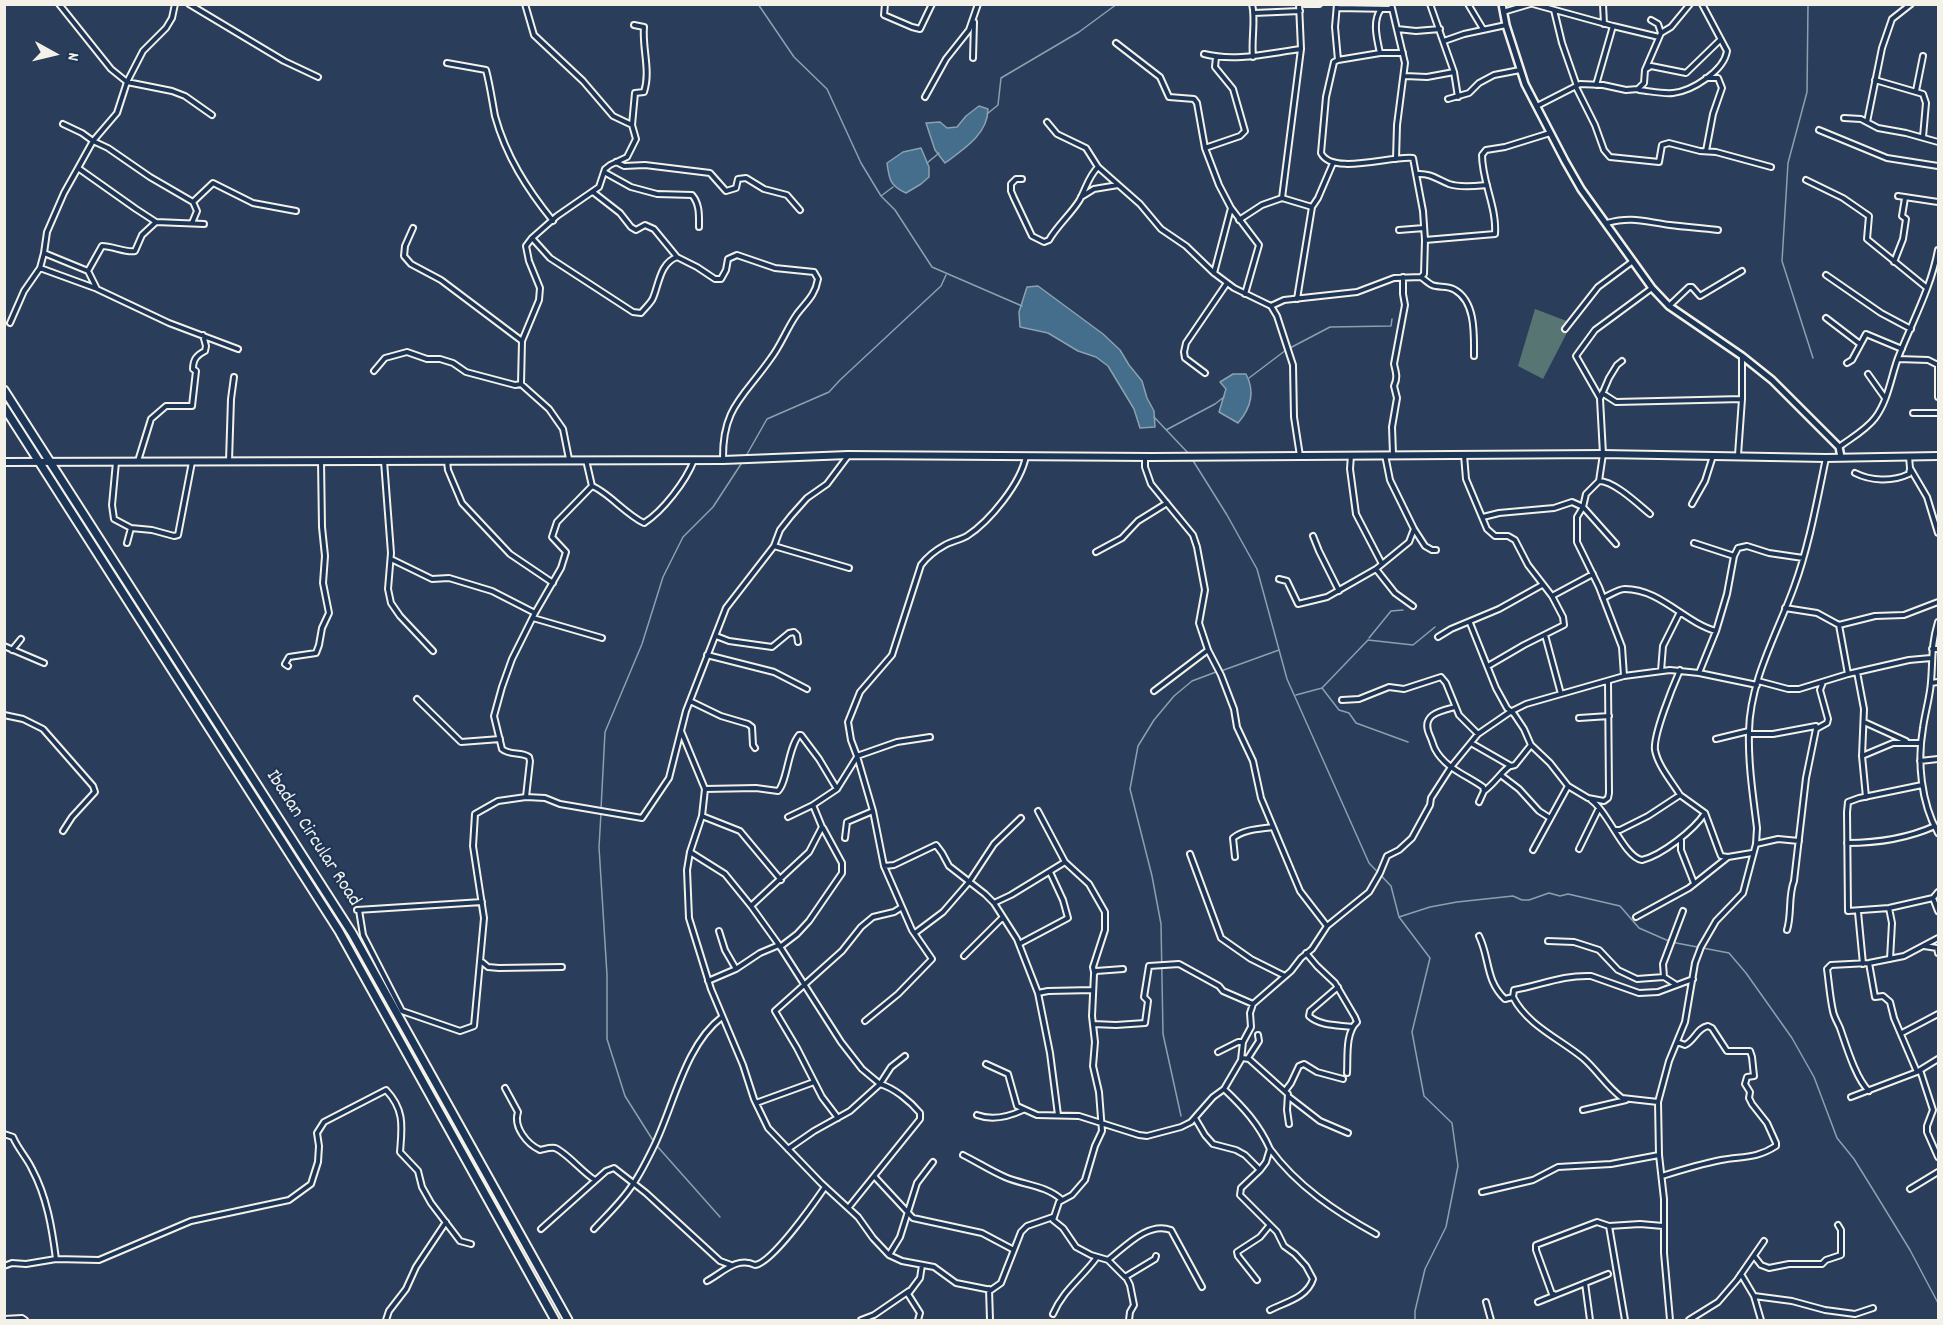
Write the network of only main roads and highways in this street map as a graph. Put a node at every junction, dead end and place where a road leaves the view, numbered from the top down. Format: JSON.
{"nodes":[{"id":1,"x":4,"y":390,"type":"edge"},
{"id":2,"x":4,"y":407,"type":"edge"},
{"id":3,"x":1938,"y":456,"type":"edge"},
{"id":4,"x":4,"y":462,"type":"edge"},
{"id":5,"x":555,"y":1320,"type":"edge"},
{"id":6,"x":568,"y":1320,"type":"edge"}],
"edges":[{"from":1,"to":6,"type":"highway","name":"Ibadan Circular Road"},
{"from":2,"to":5,"type":"highway","name":"Ibadan Circular Road"},
{"from":3,"to":4,"type":"main road"}]}
